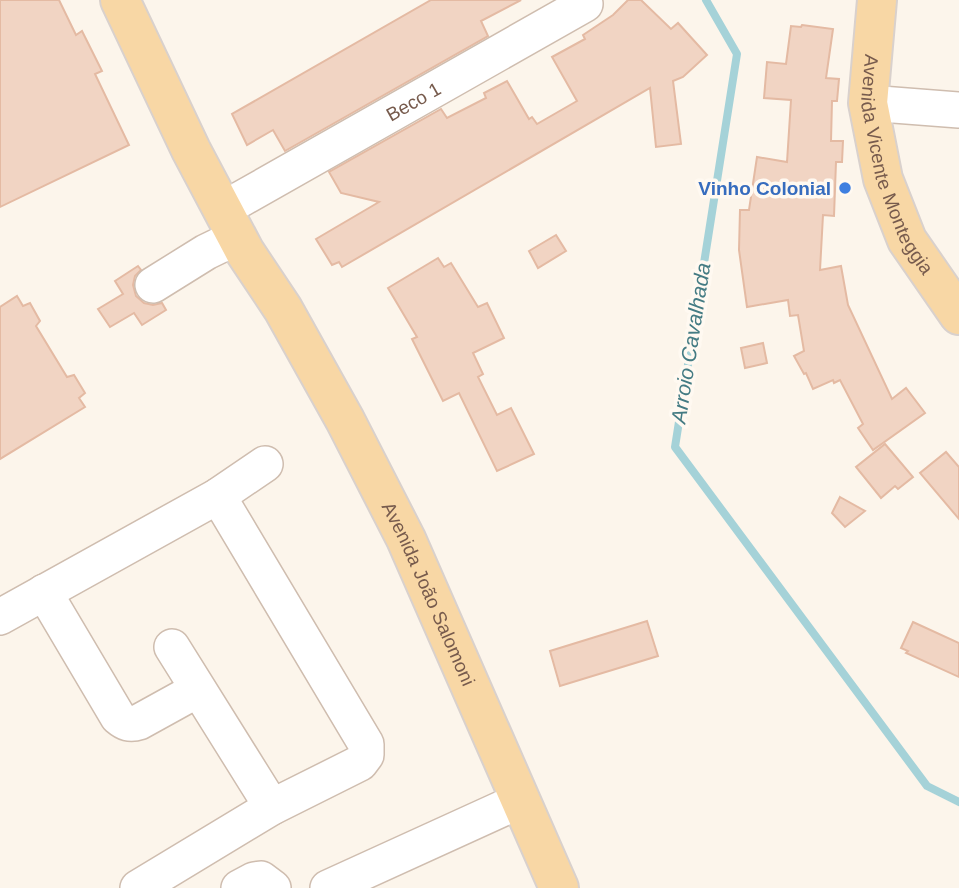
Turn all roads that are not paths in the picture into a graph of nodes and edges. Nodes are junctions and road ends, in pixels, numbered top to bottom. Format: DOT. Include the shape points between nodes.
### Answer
graph roads {
  1 [pos="120,0"];
  2 [pos="147,0"];
  3 [pos="877,0"];
  4 [pos="585,4"];
  5 [pos="868,103"];
  6 [pos="959,110"];
  7 [pos="241,199"];
  8 [pos="237,237"];
  9 [pos="153,285"];
  10 [pos="283,309"];
  11 [pos="959,315"];
  12 [pos="265,464"];
  13 [pos="218,496"];
  14 [pos="44,592"];
  15 [pos="0,617"];
  16 [pos="172,647"];
  17 [pos="197,690"];
  18 [pos="519,801"];
  19 [pos="272,807"];
  20 [pos="138,888"];
  21 [pos="239,888"];
  22 [pos="273,888"];
  23 [pos="328,888"];
  24 [pos="559,888"];
  1 -- 8 [label="main road, Avenida João Salomoni"];
  2 -- 7 [label="main road, Avenida João Salomoni"];
  3 -- 5 [label="main road, Avenida Vicente Monteggia"];
  4 -- 7 [label="street, Beco 1"];
  5 -- 6 [label="street"];
  5 -- 11 [label="main road, Avenida Vicente Monteggia" via="883,179 906,240"];
  7 -- 10 [label="main road, Avenida João Salomoni" via="261,239"];
  8 -- 9 [label="street"];
  8 -- 10 [label="main road, Avenida João Salomoni"];
  10 -- 18 [label="main road, Avenida João Salomoni" via="406,539"];
  12 -- 13 [label="street"];
  13 -- 14 [label="street"];
  13 -- 19 [label="street" via="366,744 360,762"];
  14 -- 15 [label="street"];
  14 -- 17 [label="street" via="124,722 139,722"];
  16 -- 17 [label="street"];
  17 -- 19 [label="street"];
  18 -- 23 [label="street"];
  18 -- 24 [label="main road, Avenida João Salomoni"];
  19 -- 20 [label="street"];
  21 -- 22 [label="street" via="261,879"];
}
